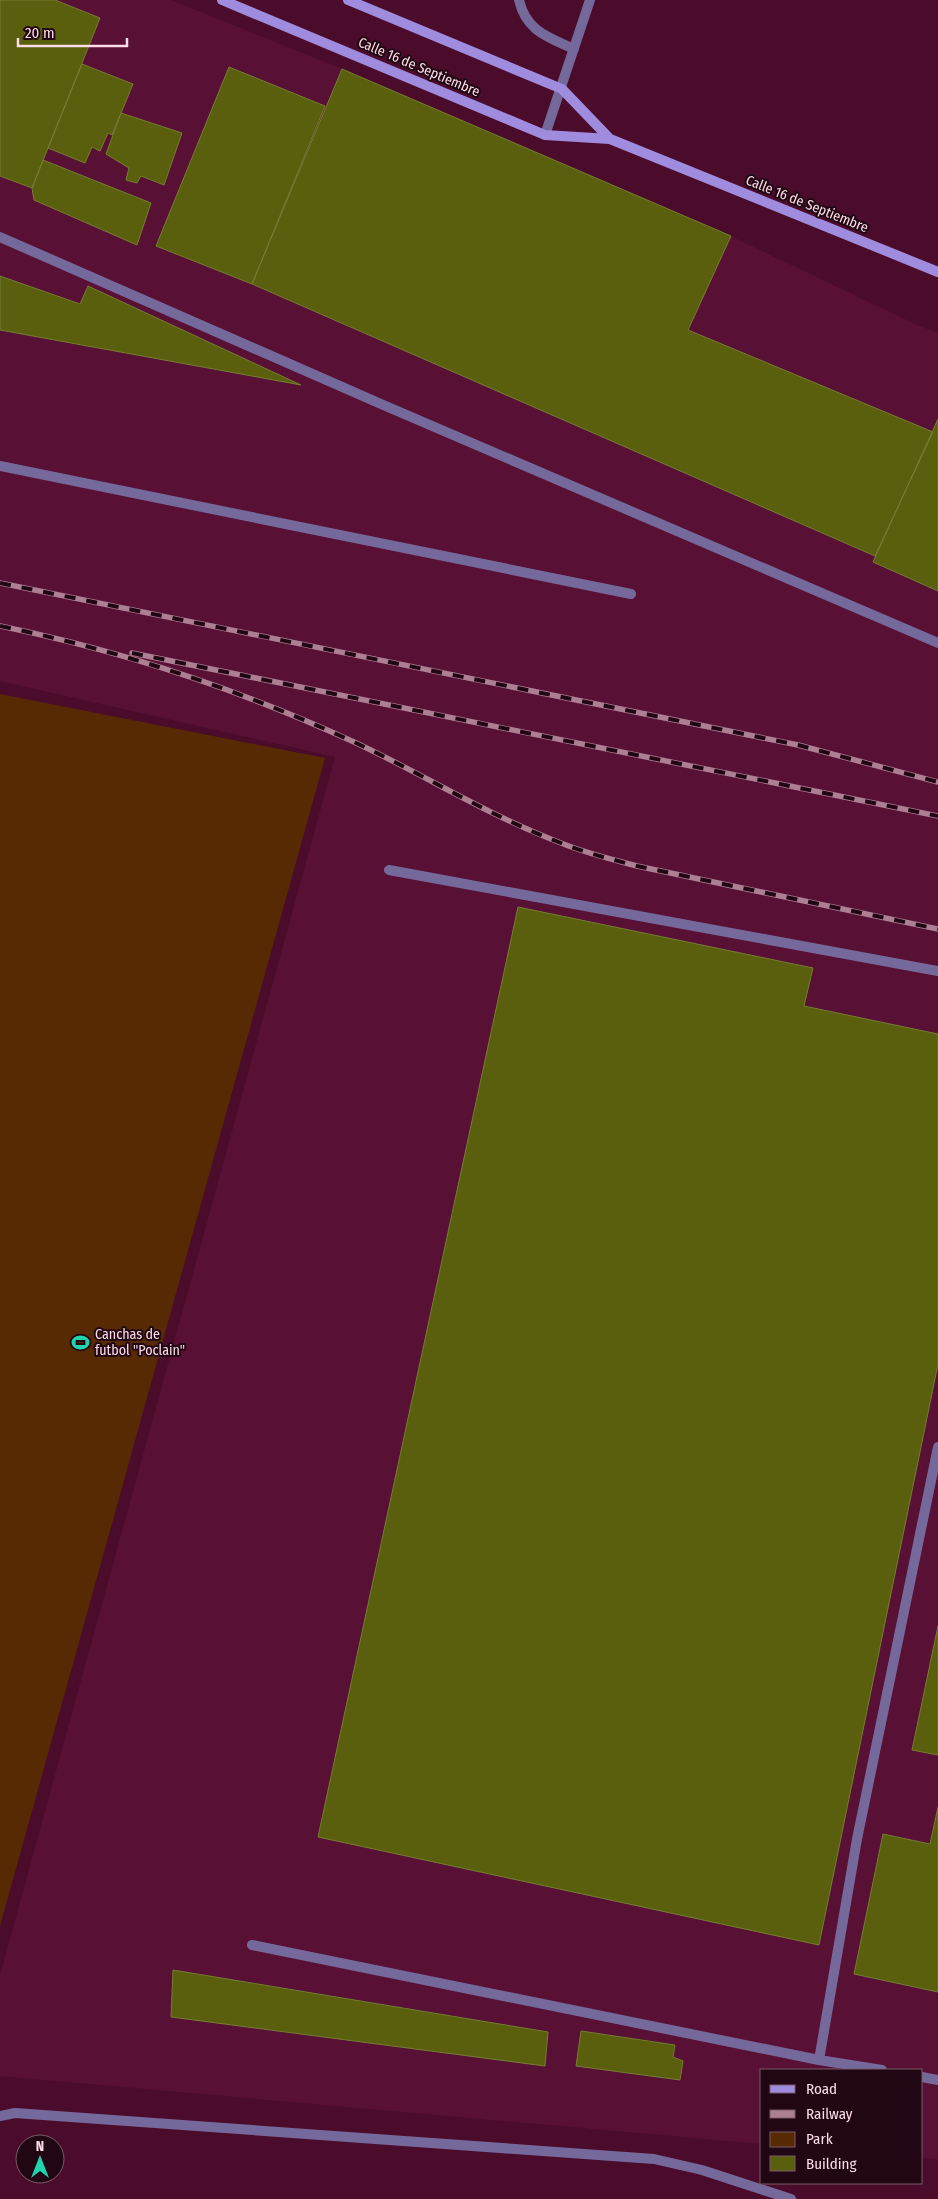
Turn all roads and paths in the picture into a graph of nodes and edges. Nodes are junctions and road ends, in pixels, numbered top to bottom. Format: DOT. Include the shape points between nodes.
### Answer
graph roads {
  1 [pos="222,0"];
  2 [pos="348,0"];
  3 [pos="519,0"];
  4 [pos="590,0"];
  5 [pos="574,49"];
  6 [pos="562,89"];
  7 [pos="546,135"];
  8 [pos="610,139"];
  9 [pos="0,237"];
  10 [pos="938,272"];
  11 [pos="0,466"];
  12 [pos="631,594"];
  13 [pos="938,643"];
  14 [pos="389,870"];
  15 [pos="938,971"];
  16 [pos="938,1447"];
  17 [pos="252,1945"];
  18 [pos="819,2060"];
  19 [pos="876,2069"];
  20 [pos="923,2077"];
  21 [pos="938,2080"];
  22 [pos="0,2116"];
  23 [pos="791,2199"];
  1 -- 7 [label="main road, Calle 16 de Septiembre"];
  2 -- 6 [label="main road, Calle 16 de Septiembre"];
  3 -- 5 [label="street" via="530,26"];
  4 -- 5 [label="street"];
  5 -- 6 [label="street"];
  6 -- 7 [label="street"];
  6 -- 8 [label="main road, Calle 16 de Septiembre"];
  7 -- 8 [label="main road, Calle 16 de Septiembre"];
  8 -- 10 [label="main road, Calle 16 de Septiembre"];
  9 -- 13 [label="street"];
  11 -- 12 [label="street"];
  14 -- 15 [label="street"];
  16 -- 18 [label="street" via="857,1839"];
  17 -- 18 [label="street"];
  18 -- 19 [label="street"];
  20 -- 21 [label="street"];
  22 -- 23 [label="street" via="15,2113 654,2159 702,2170"];
}
